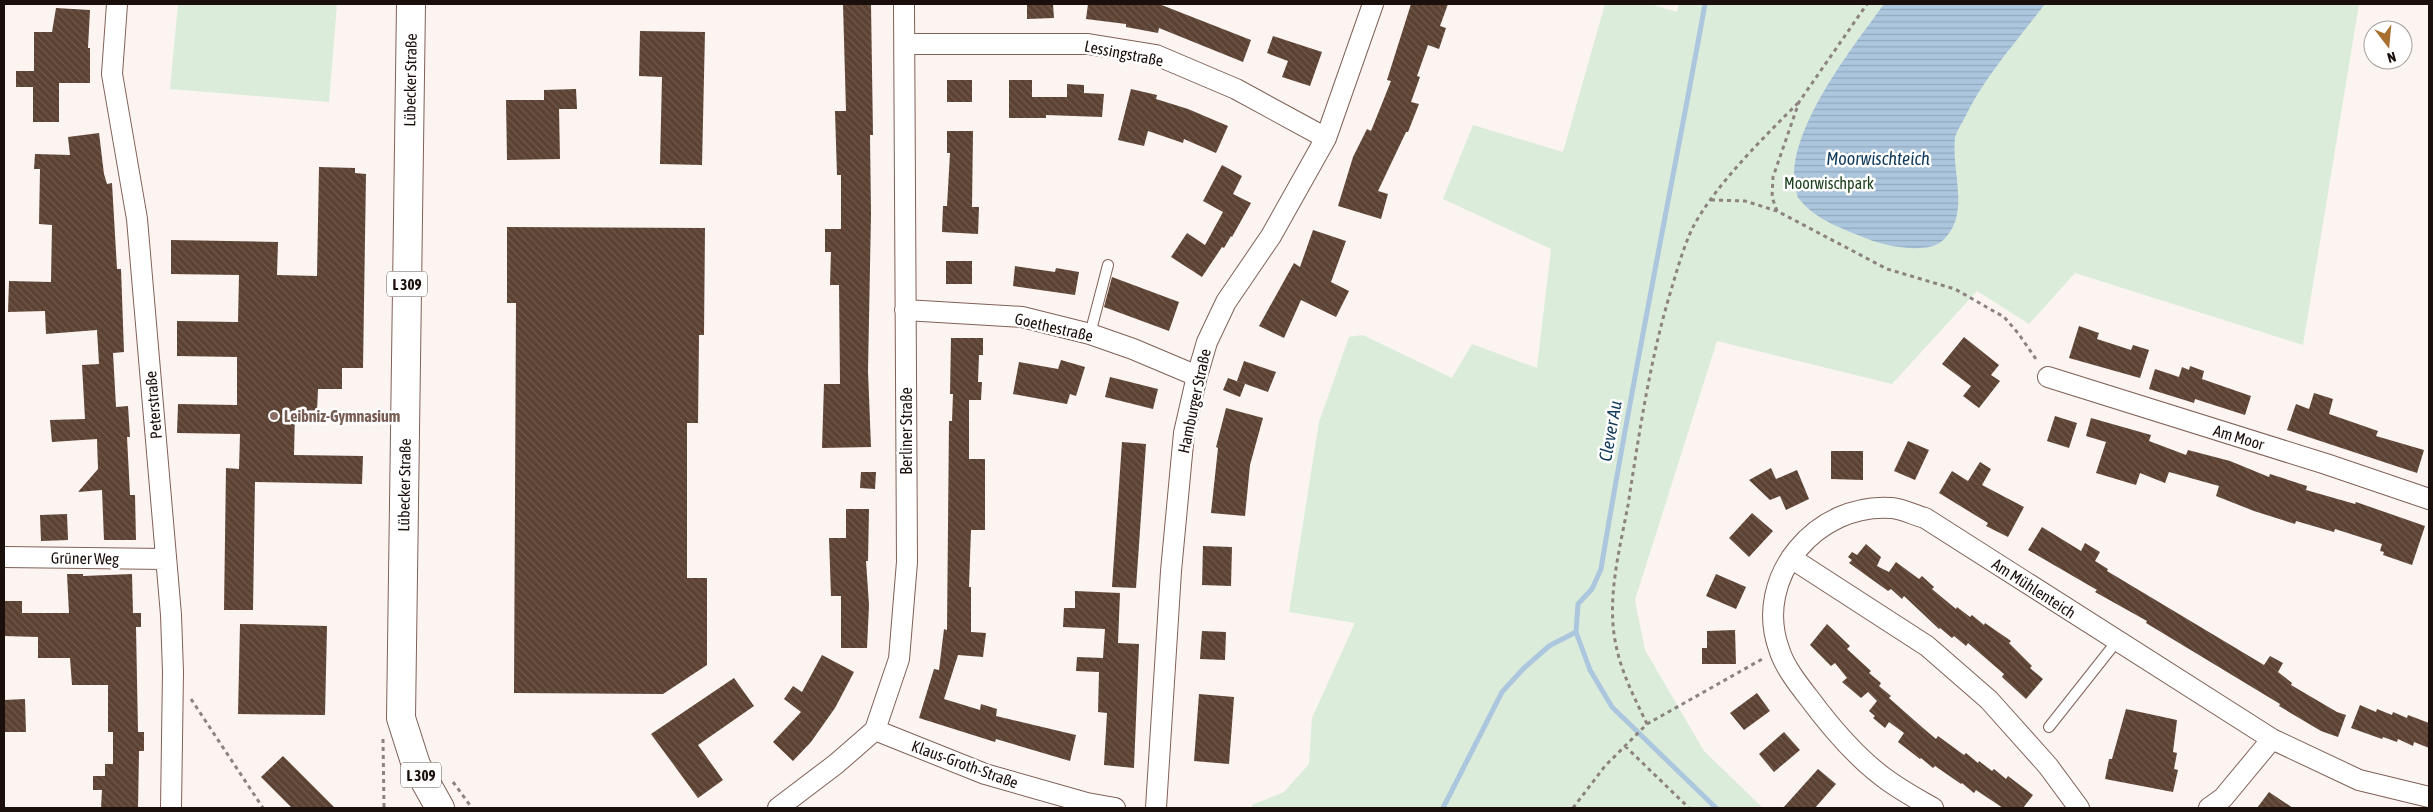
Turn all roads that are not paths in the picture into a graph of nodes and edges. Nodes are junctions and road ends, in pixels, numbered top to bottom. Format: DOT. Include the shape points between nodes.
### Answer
graph roads {
  1 [pos="118,4"];
  2 [pos="411,4"];
  3 [pos="904,4"];
  4 [pos="1373,4"];
  5 [pos="905,44"];
  6 [pos="1326,138"];
  7 [pos="1108,265"];
  8 [pos="905,310"];
  9 [pos="1090,334"];
  10 [pos="1197,376"];
  11 [pos="2048,377"];
  12 [pos="2429,499"];
  13 [pos="4,557"];
  14 [pos="1791,558"];
  15 [pos="166,559"];
  16 [pos="2117,641"];
  17 [pos="2049,727"];
  18 [pos="875,730"];
  19 [pos="2272,739"];
  20 [pos="2429,797"];
  21 [pos="171,808"];
  22 [pos="440,808"];
  23 [pos="778,808"];
  24 [pos="1115,808"];
  25 [pos="1156,808"];
  26 [pos="1932,808"];
  27 [pos="2079,808"];
  28 [pos="2209,808"];
  1 -- 15 [label="street, Peterstraße" via="112,74 137,219"];
  2 -- 22 [label="main road, Lübecker Straße / L 309" via="401,718 416,765"];
  3 -- 5 [label="street, Berliner Straße"];
  4 -- 6 [label="street, Hamburger Straße"];
  5 -- 6 [label="street, Lessingstraße" via="1088,44 1156,55 1236,89"];
  5 -- 8 [label="street, Berliner Straße"];
  6 -- 10 [label="street, Hamburger Straße" via="1270,236 1226,302 1207,342"];
  7 -- 9 [label="lane"];
  8 -- 9 [label="street, Goethestraße" via="1022,317"];
  8 -- 18 [label="street, Berliner Straße" via="907,562 899,659"];
  9 -- 10 [label="street, Goethestraße"];
  10 -- 25 [label="street, Hamburger Straße" via="1184,432"];
  11 -- 12 [label="street, Am Moor"];
  13 -- 15 [label="street, Grüner Weg"];
  14 -- 16 [label="street, Am Mühlenteich" via="1811,533 1837,517 1892,508 1925,518"];
  14 -- 26 [label="street, Am Mühlenteich" via="1776,588 1774,622 1778,650 1832,729 1889,782"];
  14 -- 27 [label="street" via="1927,646 1948,664 1989,700 2048,766"];
  15 -- 21 [label="street, Peterstraße" via="173,672"];
  16 -- 17 [label="lane"];
  16 -- 19 [label="street, Am Mühlenteich"];
  18 -- 23 [label="street"];
  18 -- 24 [label="street, Klaus-Groth-Straße" via="985,774"];
  19 -- 20 [label="street, Am Mühlenteich" via="2358,780"];
  19 -- 28 [label="street" via="2223,798"];
}
